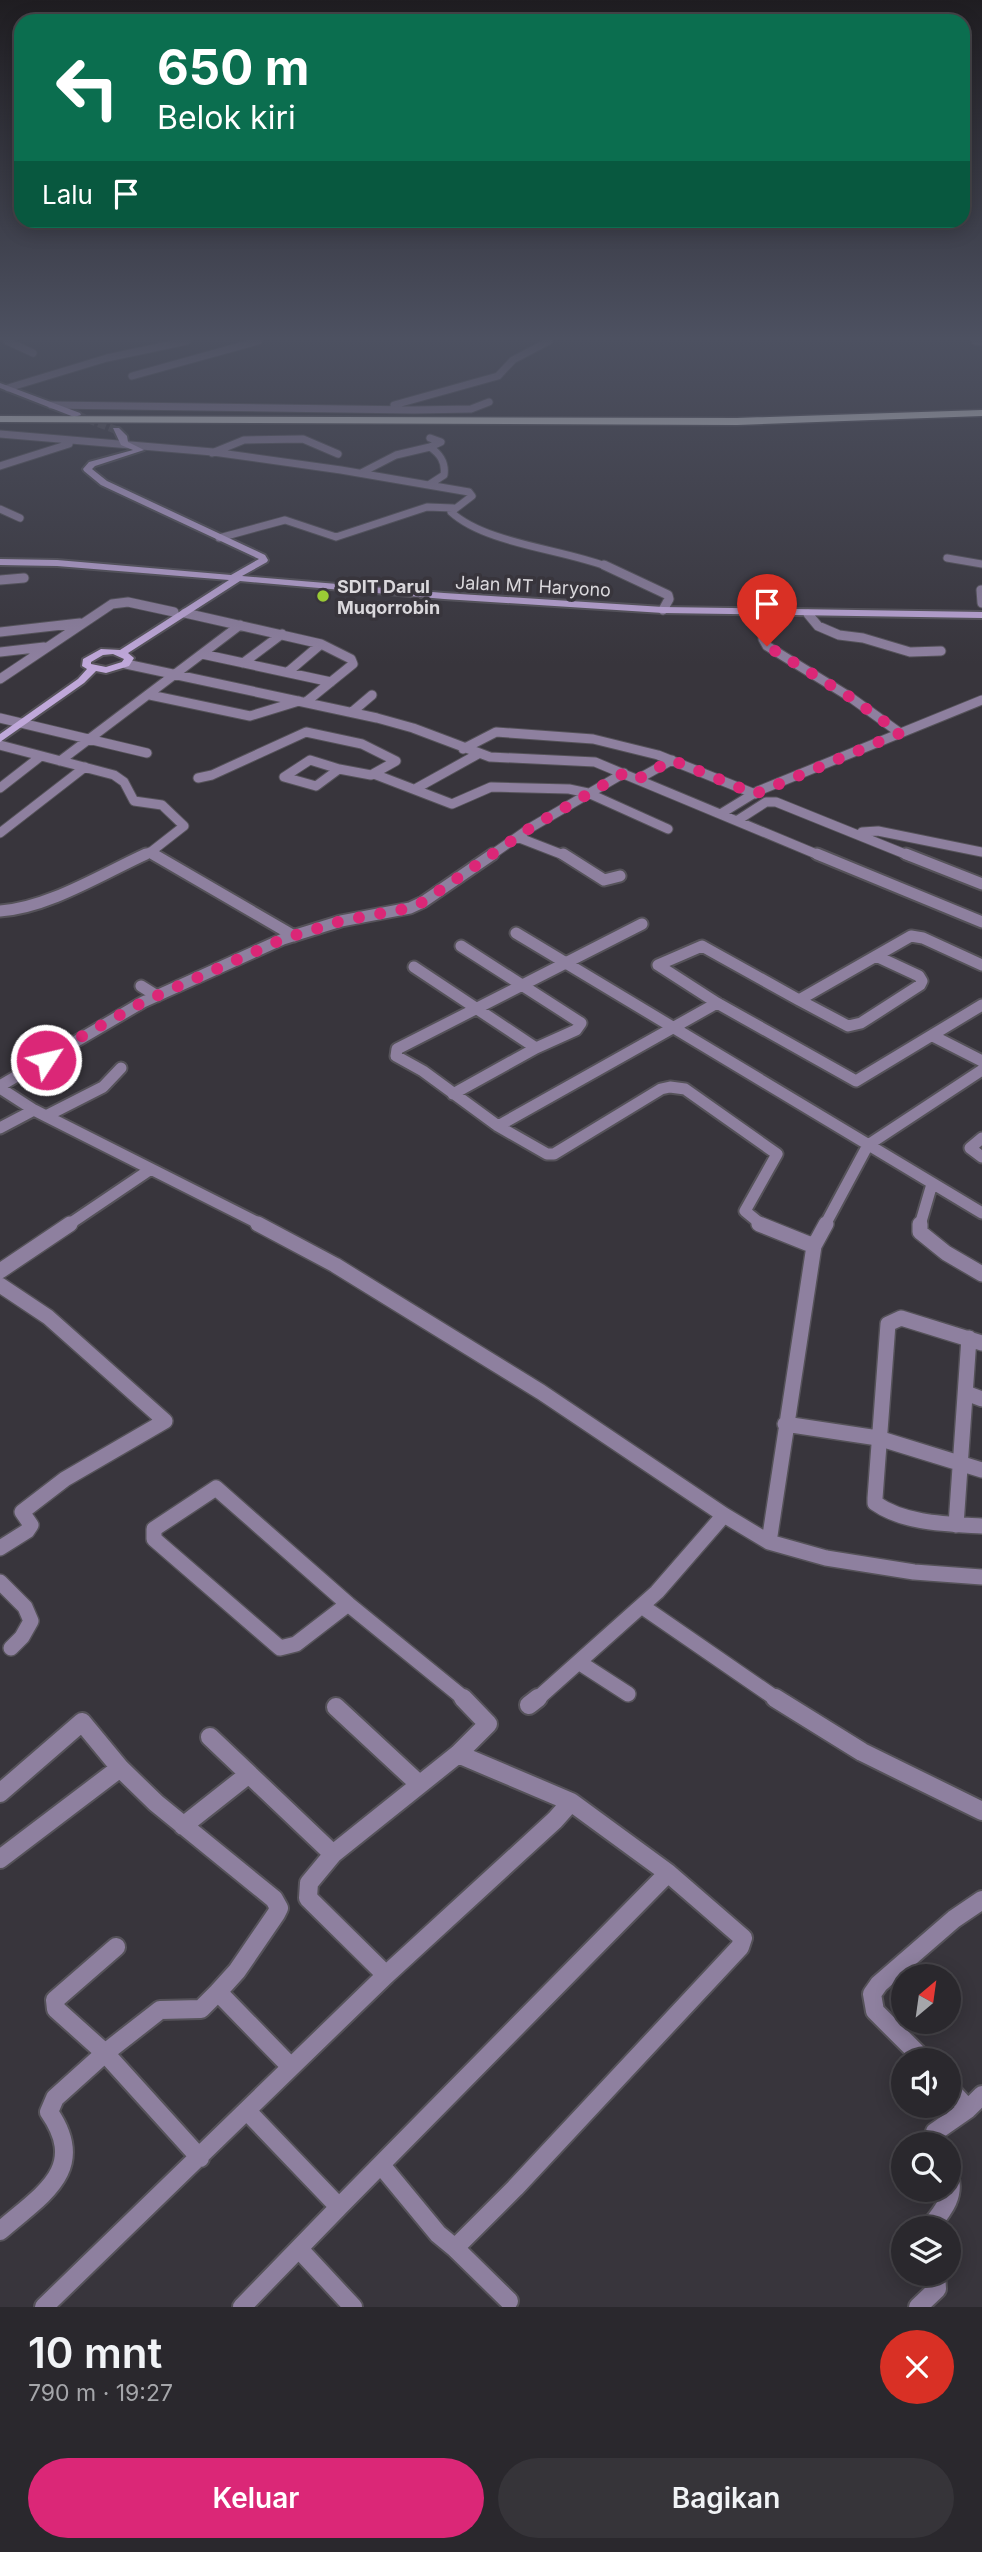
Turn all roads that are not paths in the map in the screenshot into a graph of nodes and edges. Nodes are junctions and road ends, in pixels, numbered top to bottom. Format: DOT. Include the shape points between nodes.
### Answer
graph roads {
  1 [pos="53,449"];
  2 [pos="139,449"];
  3 [pos="174,449"];
  4 [pos="223,449"];
  5 [pos="327,449"];
  6 [pos="414,449"];
  7 [pos="434,449"];
  8 [pos="212,453"];
  9 [pos="338,454"];
  10 [pos="0,466"];
  11 [pos="361,473"];
  12 [pos="430,484"];
  13 [pos="453,508"];
  14 [pos="0,509"];
  15 [pos="20,518"];
  16 [pos="219,538"];
  17 [pos="947,558"];
  18 [pos="0,562"];
  19 [pos="982,564"];
  20 [pos="24,578"];
  21 [pos="230,578"];
  22 [pos="0,580"];
  23 [pos="981,590"];
  24 [pos="982,603"];
  25 [pos="186,608"];
  26 [pos="663,610"];
  27 [pos="762,613"];
  28 [pos="808,614"];
  29 [pos="982,615"];
  30 [pos="84,623"];
  31 [pos="240,625"];
  32 [pos="0,632"];
  33 [pos="282,634"];
  34 [pos="321,644"];
  35 [pos="48,646"];
  36 [pos="941,651"];
  37 [pos="0,652"];
  38 [pos="118,652"];
  39 [pos="202,654"];
  40 [pos="243,663"];
  41 [pos="126,664"];
  42 [pos="93,668"];
  43 [pos="288,672"];
  44 [pos="176,675"];
  45 [pos="0,679"];
  46 [pos="331,682"];
  47 [pos="150,695"];
  48 [pos="372,695"];
  49 [pos="982,700"];
  50 [pos="303,701"];
  51 [pos="352,712"];
  52 [pos="0,718"];
  53 [pos="23,723"];
  54 [pos="900,733"];
  55 [pos="0,739"];
  56 [pos="91,739"];
  57 [pos="0,745"];
  58 [pos="463,749"];
  59 [pos="147,753"];
  60 [pos="478,754"];
  61 [pos="41,756"];
  62 [pos="672,760"];
  63 [pos="60,761"];
  64 [pos="85,767"];
  65 [pos="339,769"];
  66 [pos="624,773"];
  67 [pos="374,774"];
  68 [pos="198,778"];
  69 [pos="638,779"];
  70 [pos="0,788"];
  71 [pos="415,789"];
  72 [pos="760,791"];
  73 [pos="589,793"];
  74 [pos="729,816"];
  75 [pos="668,829"];
  76 [pos="0,833"];
  77 [pos="857,833"];
  78 [pos="517,837"];
  79 [pos="152,851"];
  80 [pos="982,852"];
  81 [pos="621,876"];
  82 [pos="982,884"];
  83 [pos="0,911"];
  84 [pos="982,922"];
  85 [pos="642,924"];
  86 [pos="516,933"];
  87 [pos="294,936"];
  88 [pos="461,947"];
  89 [pos="876,956"];
  90 [pos="568,961"];
  91 [pos="982,965"];
  92 [pos="414,967"];
  93 [pos="141,986"];
  94 [pos="524,986"];
  95 [pos="157,996"];
  96 [pos="799,1000"];
  97 [pos="717,1003"];
  98 [pos="982,1004"];
  99 [pos="476,1008"];
  100 [pos="672,1027"];
  101 [pos="933,1036"];
  102 [pos="536,1048"];
  103 [pos="982,1061"];
  104 [pos="121,1068"];
  105 [pos="982,1070"];
  106 [pos="0,1087"];
  107 [pos="453,1094"];
  108 [pos="41,1112"];
  109 [pos="498,1126"];
  110 [pos="0,1128"];
  111 [pos="982,1138"];
  112 [pos="868,1145"];
  113 [pos="982,1157"];
  114 [pos="151,1169"];
  115 [pos="932,1184"];
  116 [pos="982,1213"];
  117 [pos="814,1246"];
  118 [pos="0,1271"];
  119 [pos="982,1274"];
  120 [pos="0,1285"];
  121 [pos="975,1341"];
  122 [pos="966,1393"];
  123 [pos="982,1399"];
  124 [pos="785,1424"];
  125 [pos="878,1438"];
  126 [pos="961,1461"];
  127 [pos="982,1470"];
  128 [pos="724,1515"];
  129 [pos="957,1525"];
  130 [pos="982,1526"];
  131 [pos="769,1542"];
  132 [pos="0,1548"];
  133 [pos="982,1577"];
  134 [pos="0,1582"];
  135 [pos="348,1604"];
  136 [pos="643,1607"];
  137 [pos="11,1648"];
  138 [pos="580,1663"];
  139 [pos="628,1694"];
  140 [pos="529,1705"];
  141 [pos="336,1707"];
  142 [pos="210,1737"];
  143 [pos="458,1754"];
  144 [pos="120,1768"];
  145 [pos="249,1774"];
  146 [pos="419,1784"];
  147 [pos="0,1793"];
  148 [pos="571,1802"];
  149 [pos="982,1811"];
  150 [pos="183,1826"];
  151 [pos="333,1854"];
  152 [pos="0,1858"];
  153 [pos="668,1873"];
  154 [pos="982,1900"];
  155 [pos="116,1947"];
  156 [pos="386,1975"];
  157 [pos="218,1992"];
  158 [pos="912,2048"];
  159 [pos="105,2053"];
  160 [pos="291,2067"];
  161 [pos="982,2095"];
  162 [pos="961,2101"];
  163 [pos="968,2109"];
  164 [pos="248,2112"];
  165 [pos="935,2132"];
  166 [pos="201,2158"];
  167 [pos="381,2165"];
  168 [pos="339,2207"];
  169 [pos="0,2231"];
  170 [pos="455,2248"];
  171 [pos="299,2249"];
  172 [pos="937,2286"];
  173 [pos="509,2301"];
  174 [pos="44,2307"];
  175 [pos="242,2307"];
  176 [pos="353,2307"];
  177 [pos="918,2307"];
  1 -- 10 [label="street"];
  2 -- 16 [label="street" via="87,469 104,482"];
  3 -- 8 [label="street"];
  4 -- 8 [label="street"];
  5 -- 9 [label="street"];
  6 -- 11 [label="street"];
  7 -- 12 [label="street" via="446,465 444,475"];
  8 -- 11 [label="street"];
  11 -- 12 [label="street"];
  12 -- 13 [label="street" via="469,492 472,496"];
  13 -- 16 [label="street" via="427,507 336,537 285,520"];
  13 -- 26 [label="street" via="453,515 461,521 598,563 659,589 669,599"];
  14 -- 15 [label="street"];
  16 -- 21 [label="street" via="264,560"];
  17 -- 19 [label="street"];
  18 -- 21 [label="street, Jalan MT Haryono"];
  20 -- 22 [label="street"];
  21 -- 25 [label="street"];
  21 -- 25 [label="street"];
  21 -- 26 [label="street, Jalan MT Haryono"];
  23 -- 24 [label="street"];
  25 -- 30 [label="street" via="112,604"];
  25 -- 31 [label="street"];
  25 -- 38 [label="street"];
  26 -- 27 [label="street, Jalan MT Haryono"];
  27 -- 28 [label="street, Jalan MT Haryono"];
  27 -- 54 [label="street" via="767,646"];
  28 -- 29 [label="street, Jalan MT Haryono"];
  28 -- 36 [label="street" via="818,626 839,635 911,652"];
  30 -- 32 [label="street"];
  30 -- 35 [label="street"];
  31 -- 33 [label="street"];
  31 -- 39 [label="street"];
  33 -- 34 [label="street"];
  33 -- 40 [label="street"];
  34 -- 43 [label="street"];
  34 -- 46 [label="street" via="347,655 353,664"];
  35 -- 37 [label="street"];
  35 -- 45 [label="street"];
  38 -- 41 [label="street" via="129,658"];
  38 -- 42 [label="street" via="91,656 86,661"];
  39 -- 40 [label="street"];
  39 -- 44 [label="street"];
  40 -- 43 [label="street"];
  41 -- 42 [label="street" via="106,670"];
  41 -- 44 [label="street"];
  42 -- 53 [label="street"];
  43 -- 46 [label="street"];
  44 -- 47 [label="street"];
  44 -- 50 [label="street"];
  46 -- 50 [label="street"];
  47 -- 50 [label="street" via="250,716"];
  47 -- 56 [label="street"];
  48 -- 51 [label="street"];
  49 -- 54 [label="street"];
  50 -- 51 [label="street"];
  51 -- 58 [label="street" via="413,728"];
  52 -- 53 [label="street"];
  53 -- 55 [label="street"];
  53 -- 56 [label="street"];
  54 -- 72 [label="street"];
  56 -- 59 [label="street"];
  56 -- 63 [label="street"];
  57 -- 61 [label="street"];
  58 -- 60 [label="street"];
  58 -- 62 [label="street" via="496,733 560,736 609,742"];
  60 -- 66 [label="street" via="591,761"];
  60 -- 71 [label="street"];
  61 -- 63 [label="street"];
  61 -- 70 [label="street"];
  62 -- 69 [label="street"];
  62 -- 72 [label="street"];
  63 -- 64 [label="street"];
  64 -- 76 [label="street"];
  64 -- 79 [label="street" via="121,778 134,801 162,804 183,822 182,830"];
  65 -- 65 [label="street" via="316,786 284,777 308,760"];
  65 -- 67 [label="street"];
  66 -- 69 [label="street"];
  66 -- 73 [label="street"];
  67 -- 68 [label="street" via="396,761 374,748 310,732"];
  67 -- 71 [label="street"];
  69 -- 74 [label="street"];
  71 -- 73 [label="street" via="453,804 491,787"];
  72 -- 74 [label="street"];
  73 -- 75 [label="street"];
  73 -- 78 [label="street"];
  74 -- 77 [label="street" via="770,801"];
  74 -- 84 [label="street"];
  77 -- 80 [label="street" via="878,831"];
  77 -- 82 [label="street"];
  78 -- 81 [label="street" via="557,850 604,880"];
  78 -- 87 [label="street" via="410,908 341,921"];
  79 -- 83 [label="street" via="51,898"];
  79 -- 87 [label="street"];
  85 -- 90 [label="street"];
  86 -- 90 [label="street"];
  87 -- 95 [label="street"];
  88 -- 94 [label="street"];
  89 -- 91 [label="street" via="911,936"];
  89 -- 96 [label="street"];
  89 -- 96 [label="street" via="919,976 920,985 854,1026 842,1025"];
  90 -- 94 [label="street"];
  90 -- 100 [label="street"];
  92 -- 99 [label="street"];
  93 -- 95 [label="street"];
  94 -- 99 [label="street"];
  94 -- 102 [label="street" via="581,1023 576,1030"];
  95 -- 106 [label="street"];
  96 -- 97 [label="street" via="702,946 658,965"];
  97 -- 100 [label="street"];
  97 -- 101 [label="street" via="856,1081"];
  98 -- 101 [label="street"];
  99 -- 102 [label="street"];
  99 -- 107 [label="street" via="395,1052"];
  100 -- 109 [label="street"];
  100 -- 112 [label="street"];
  101 -- 103 [label="street"];
  102 -- 107 [label="street"];
  104 -- 108 [label="street" via="103,1087"];
  105 -- 112 [label="street"];
  106 -- 108 [label="street"];
  107 -- 109 [label="street"];
  108 -- 110 [label="street"];
  108 -- 114 [label="street"];
  109 -- 117 [label="street" via="540,1153 554,1154 662,1089 685,1089 776,1154 745,1211 747,1216"];
  111 -- 113 [label="street" via="970,1148"];
  112 -- 115 [label="street"];
  112 -- 117 [label="street"];
  114 -- 118 [label="street"];
  114 -- 128 [label="street" via="346,1272 541,1392"];
  115 -- 116 [label="street"];
  115 -- 119 [label="street" via="920,1231"];
  117 -- 124 [label="street"];
  120 -- 132 [label="street" via="48,1317 165,1421 22,1512 31,1525"];
  121 -- 122 [label="street"];
  121 -- 125 [label="street" via="901,1318 890,1321"];
  122 -- 123 [label="street"];
  122 -- 126 [label="street"];
  124 -- 125 [label="street"];
  124 -- 131 [label="street"];
  125 -- 126 [label="street"];
  125 -- 129 [label="street" via="875,1503 889,1512"];
  126 -- 127 [label="street"];
  126 -- 129 [label="street"];
  128 -- 131 [label="street"];
  128 -- 136 [label="street"];
  129 -- 130 [label="street"];
  131 -- 133 [label="street" via="826,1558"];
  134 -- 137 [label="street" via="32,1622"];
  135 -- 135 [label="street" via="216,1488 152,1534 280,1648 296,1644"];
  135 -- 143 [label="street" via="471,1704 488,1724"];
  136 -- 138 [label="street"];
  136 -- 149 [label="street" via="862,1752"];
  138 -- 139 [label="street"];
  138 -- 140 [label="street"];
  141 -- 146 [label="street"];
  142 -- 145 [label="street"];
  143 -- 146 [label="street"];
  143 -- 148 [label="street"];
  144 -- 147 [label="street" via="82,1722"];
  144 -- 150 [label="street"];
  144 -- 152 [label="street"];
  145 -- 150 [label="street"];
  145 -- 151 [label="street"];
  146 -- 151 [label="street"];
  148 -- 153 [label="street"];
  148 -- 156 [label="street"];
  150 -- 157 [label="street" via="274,1899 279,1908"];
  151 -- 156 [label="street" via="309,1883 308,1898"];
  153 -- 167 [label="street"];
  153 -- 170 [label="street" via="739,1933 743,1938 740,1947"];
  154 -- 158 [label="street" via="954,1919 872,1994 875,2011"];
  155 -- 159 [label="street" via="54,2003"];
  156 -- 160 [label="street"];
  157 -- 159 [label="street" via="201,2009 160,2010"];
  157 -- 160 [label="street"];
  159 -- 166 [label="street"];
  159 -- 169 [label="street" via="50,2106 60,2128 62,2171"];
  160 -- 164 [label="street"];
  161 -- 163 [label="street"];
  162 -- 163 [label="street"];
  163 -- 165 [label="street"];
  164 -- 166 [label="street"];
  164 -- 168 [label="street"];
  166 -- 174 [label="street"];
  167 -- 168 [label="street"];
  167 -- 170 [label="street"];
  168 -- 171 [label="street"];
  170 -- 173 [label="street"];
  171 -- 175 [label="street"];
  171 -- 176 [label="street"];
  172 -- 177 [label="street"];
}
